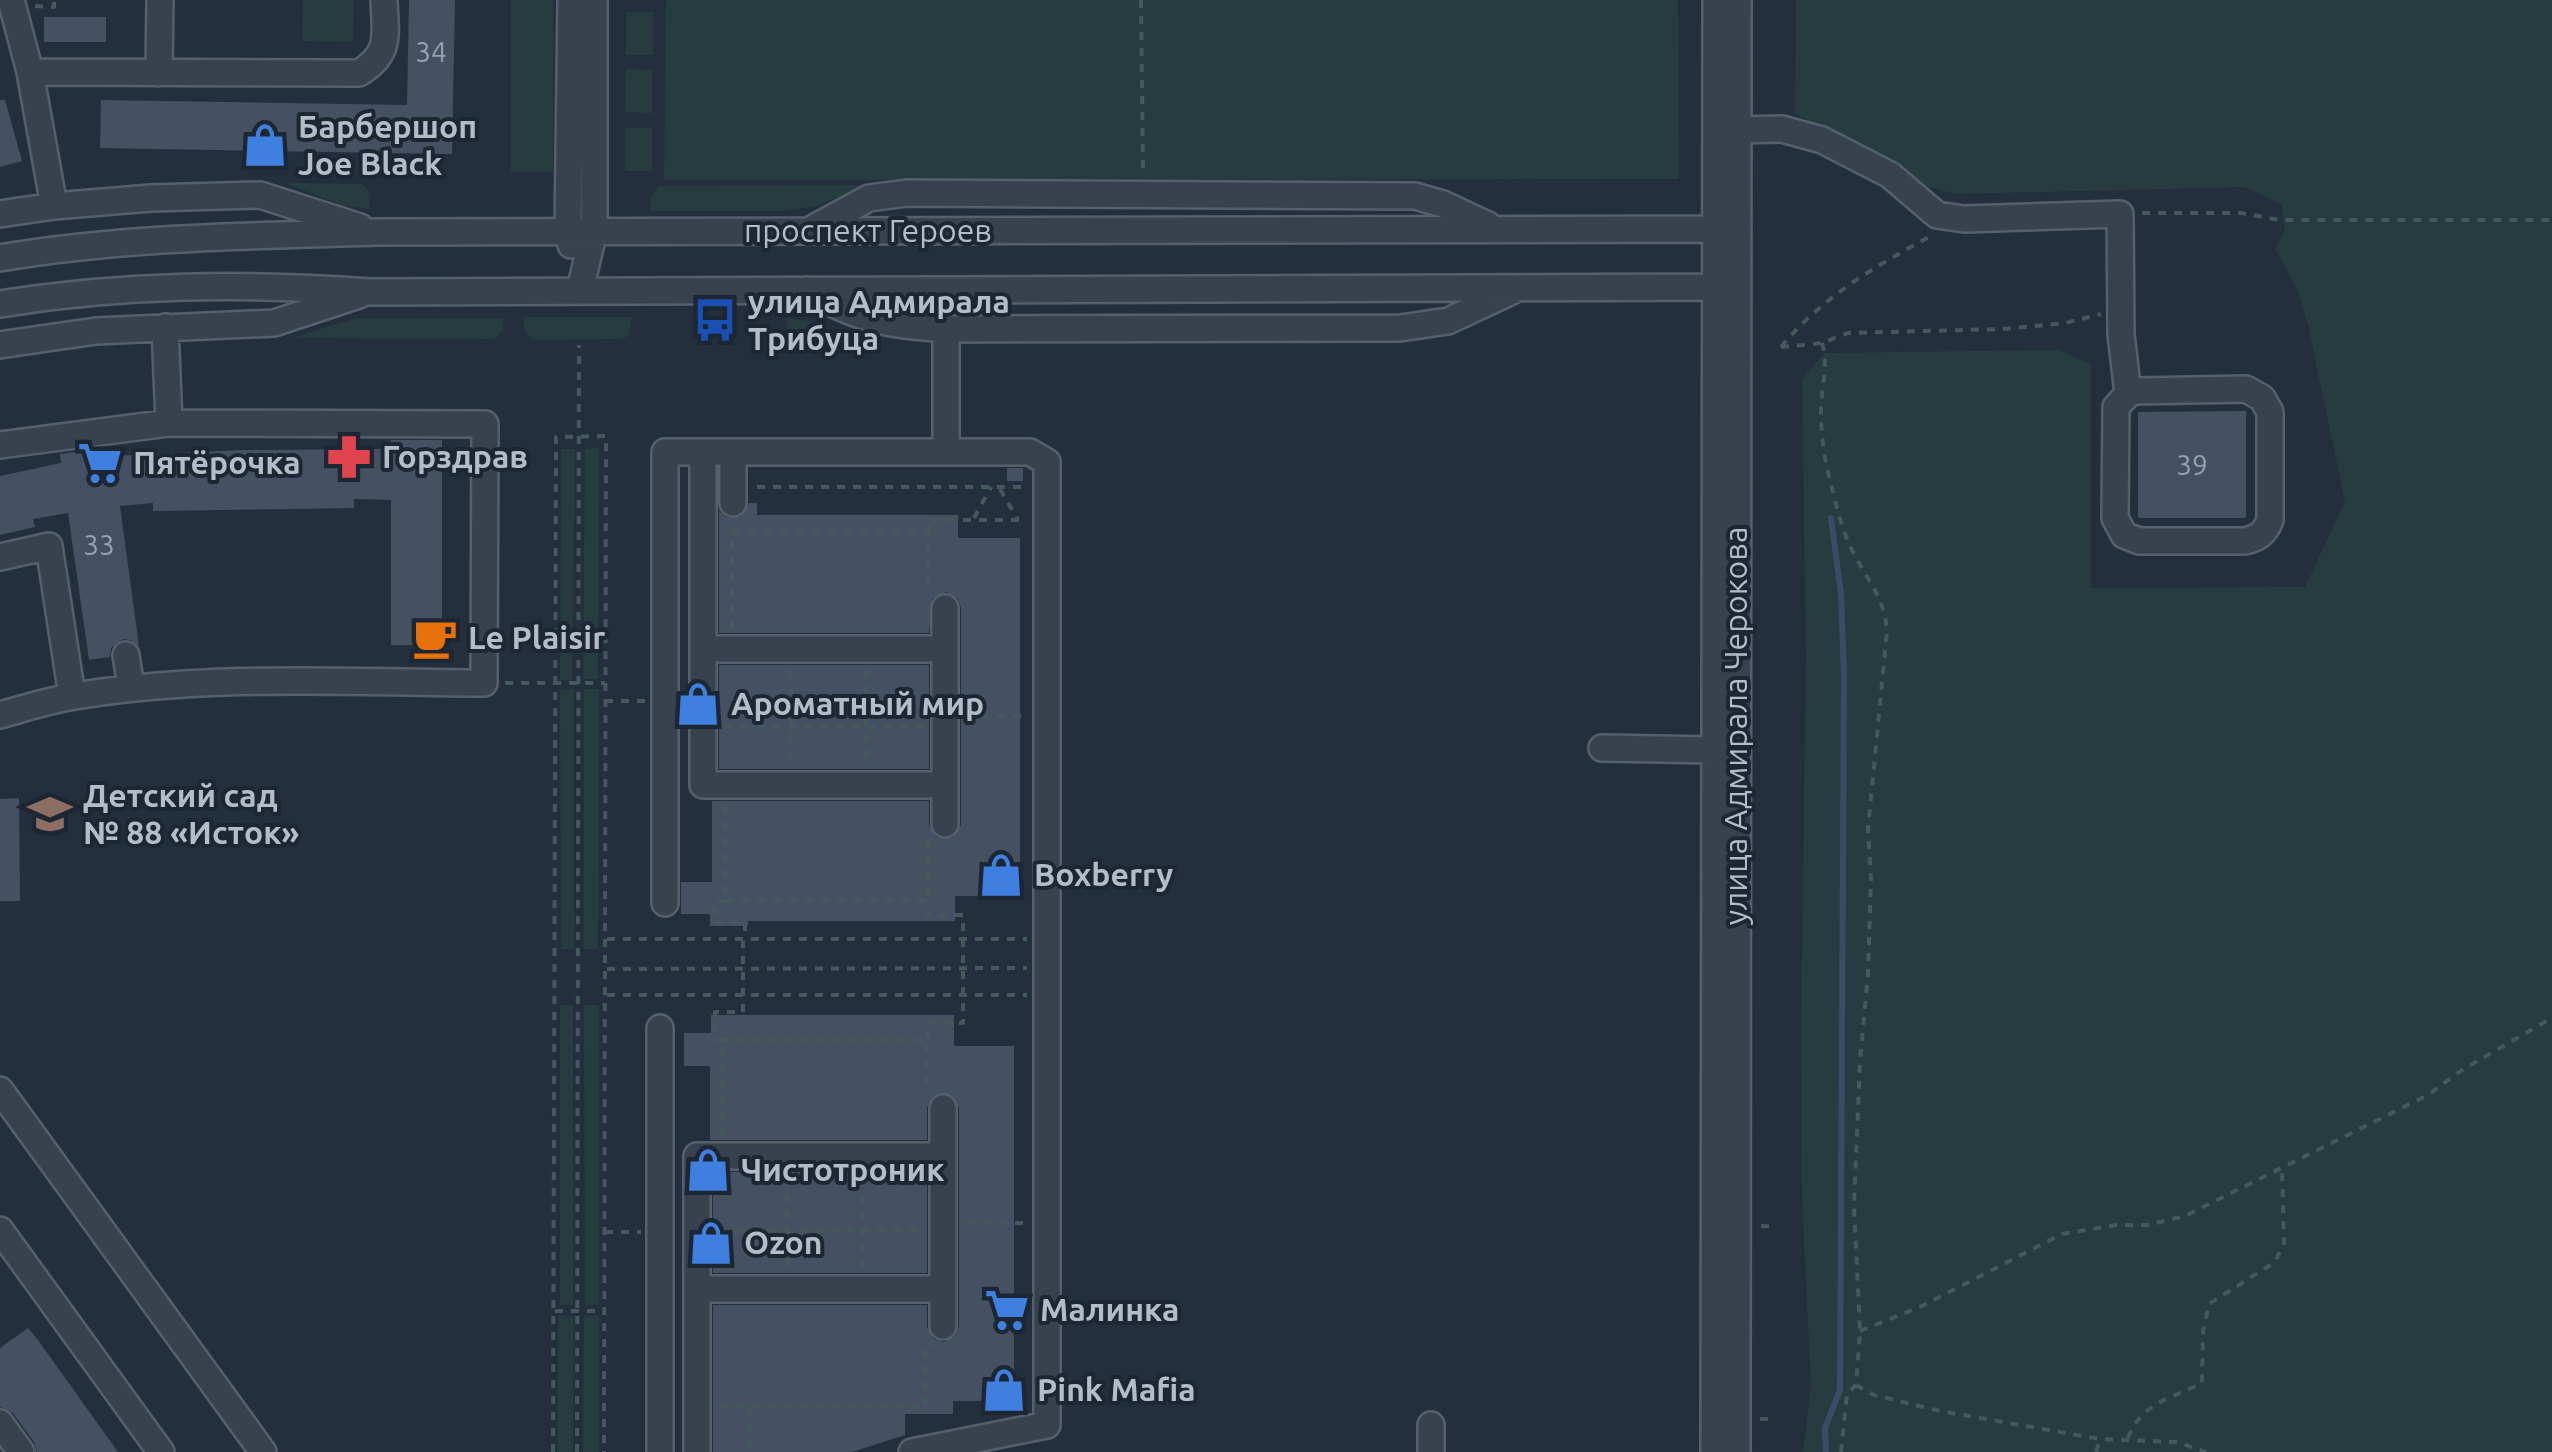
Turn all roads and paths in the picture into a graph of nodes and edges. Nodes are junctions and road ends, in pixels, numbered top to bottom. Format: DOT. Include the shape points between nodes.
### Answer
graph roads {
  1 [pos="11,0"];
  2 [pos="160,0"];
  3 [pos="384,0"];
  4 [pos="570,0"];
  5 [pos="594,0"];
  6 [pos="1141,0"];
  7 [pos="1716,0"];
  8 [pos="1738,0"];
  9 [pos="30,72"];
  10 [pos="159,73"];
  11 [pos="1738,130"];
  12 [pos="1143,180"];
  13 [pos="54,206"];
  14 [pos="0,214"];
  15 [pos="2120,214"];
  16 [pos="1964,218"];
  17 [pos="2552,220"];
  18 [pos="1497,229"];
  19 [pos="1727,229"];
  20 [pos="581,230"];
  21 [pos="809,231"];
  22 [pos="374,232"];
  23 [pos="0,258"];
  24 [pos="1727,287"];
  25 [pos="1518,288"];
  26 [pos="580,290"];
  27 [pos="807,290"];
  28 [pos="370,292"];
  29 [pos="0,304"];
  30 [pos="2121,310"];
  31 [pos="165,327"];
  32 [pos="946,329"];
  33 [pos="1822,343"];
  34 [pos="0,344"];
  35 [pos="579,346"];
  36 [pos="2128,394"];
  37 [pos="169,422"];
  38 [pos="579,436"];
  39 [pos="0,445"];
  40 [pos="719,452"];
  41 [pos="946,452"];
  42 [pos="991,486"];
  43 [pos="999,486"];
  44 [pos="1047,486"];
  45 [pos="729,498"];
  46 [pos="973,520"];
  47 [pos="1018,520"];
  48 [pos="1047,520"];
  49 [pos="752,524"];
  50 [pos="752,533"];
  51 [pos="928,533"];
  52 [pos="0,557"];
  53 [pos="945,608"];
  54 [pos="703,649"];
  55 [pos="732,649"];
  56 [pos="790,649"];
  57 [pos="866,649"];
  58 [pos="945,649"];
  59 [pos="126,654"];
  60 [pos="484,683"];
  61 [pos="579,683"];
  62 [pos="606,683"];
  63 [pos="554,684"];
  64 [pos="131,688"];
  65 [pos="72,696"];
  66 [pos="606,701"];
  67 [pos="664,701"];
  68 [pos="0,714"];
  69 [pos="981,716"];
  70 [pos="1020,716"];
  71 [pos="945,726"];
  72 [pos="703,727"];
  73 [pos="790,727"];
  74 [pos="866,727"];
  75 [pos="1602,748"];
  76 [pos="1715,750"];
  77 [pos="725,785"];
  78 [pos="790,785"];
  79 [pos="866,785"];
  80 [pos="945,785"];
  81 [pos="945,824"];
  82 [pos="725,901"];
  83 [pos="928,901"];
  84 [pos="665,903"];
  85 [pos="605,939"];
  86 [pos="744,939"];
  87 [pos="963,939"];
  88 [pos="1047,939"];
  89 [pos="605,968"];
  90 [pos="743,968"];
  91 [pos="963,968"];
  92 [pos="1047,968"];
  93 [pos="605,995"];
  94 [pos="743,995"];
  95 [pos="963,995"];
  96 [pos="1047,995"];
  97 [pos="2552,1018"];
  98 [pos="660,1028"];
  99 [pos="723,1040"];
  100 [pos="926,1040"];
  101 [pos="0,1090"];
  102 [pos="943,1108"];
  103 [pos="723,1156"];
  104 [pos="788,1156"];
  105 [pos="863,1156"];
  106 [pos="943,1156"];
  107 [pos="2282,1168"];
  108 [pos="981,1223"];
  109 [pos="1014,1223"];
  110 [pos="0,1230"];
  111 [pos="943,1230"];
  112 [pos="697,1231"];
  113 [pos="788,1231"];
  114 [pos="863,1231"];
  115 [pos="604,1232"];
  116 [pos="660,1232"];
  117 [pos="697,1290"];
  118 [pos="788,1290"];
  119 [pos="863,1290"];
  120 [pos="943,1290"];
  121 [pos="555,1311"];
  122 [pos="578,1311"];
  123 [pos="604,1311"];
  124 [pos="943,1326"];
  125 [pos="1860,1331"];
  126 [pos="1856,1385"];
  127 [pos="697,1406"];
  128 [pos="749,1406"];
  129 [pos="1757,1419"];
  130 [pos="1776,1419"];
  131 [pos="0,1424"];
  132 [pos="1430,1424"];
  133 [pos="2100,1439"];
  134 [pos="2128,1439"];
  135 [pos="982,1445"];
  136 [pos="21,1452"];
  137 [pos="161,1452"];
  138 [pos="263,1452"];
  139 [pos="553,1452"];
  140 [pos="577,1452"];
  141 [pos="604,1452"];
  142 [pos="660,1452"];
  143 [pos="697,1452"];
  144 [pos="749,1452"];
  145 [pos="912,1452"];
  146 [pos="1431,1452"];
  147 [pos="1714,1452"];
  148 [pos="1737,1452"];
  149 [pos="1840,1452"];
  150 [pos="2096,1452"];
  151 [pos="2206,1452"];
  1 -- 9 [label="street" via="32,29"];
  2 -- 10 [label="street"];
  3 -- 10 [label="street" via="386,45 360,74"];
  4 -- 20 [label="street"];
  5 -- 20 [label="street"];
  6 -- 12 [label="path"];
  7 -- 19 [label="street, улица Адмирала Черокова"];
  8 -- 11 [label="street, улица Адмирала Черокова"];
  9 -- 10 [label="street"];
  9 -- 13 [label="street"];
  11 -- 16 [label="street" via="1782,130 1822,140 1890,174 1937,215"];
  11 -- 19 [label="street, улица Адмирала Черокова"];
  13 -- 14 [label="street"];
  13 -- 22 [label="street" via="260,195"];
  15 -- 16 [label="street"];
  15 -- 17 [label="path"];
  15 -- 30 [label="street"];
  16 -- 33 [label="path" via="1844,288 1781,347"];
  18 -- 19 [label="street, проспект Героев"];
  18 -- 21 [label="street, проспект Героев"];
  18 -- 21 [label="street" via="1415,196 906,193 869,198"];
  19 -- 24 [label="street, улица Адмирала Черокова"];
  20 -- 21 [label="street, проспект Героев"];
  20 -- 22 [label="street, проспект Героев"];
  20 -- 26 [label="street"];
  22 -- 23 [label="street, проспект Героев" via="150,240"];
  24 -- 25 [label="street, проспект Героев"];
  24 -- 76 [label="street, улица Адмирала Черокова"];
  24 -- 148 [label="street, улица Адмирала Черокова"];
  25 -- 27 [label="street, проспект Героев"];
  25 -- 32 [label="street" via="1448,321 1400,328"];
  26 -- 27 [label="street, проспект Героев"];
  26 -- 28 [label="street, проспект Героев"];
  27 -- 32 [label="street" via="888,325"];
  28 -- 29 [label="street, проспект Героев" via="154,286"];
  28 -- 31 [label="street" via="274,324"];
  30 -- 33 [label="path" via="2050,325 1848,334"];
  30 -- 36 [label="street"];
  31 -- 34 [label="street"];
  31 -- 37 [label="street"];
  32 -- 41 [label="street"];
  33 -- 125 [label="path" via="1828,360 1820,414 1830,478 1852,552 1886,613 1868,830 1868,975 1854,1206"];
  35 -- 38 [label="path"];
  36 -- 36 [label="street" via="2116,407 2119,530 2139,541 2245,541 2260,535 2270,520 2270,412 2262,398 2246,390"];
  37 -- 39 [label="street"];
  37 -- 60 [label="street" via="486,424"];
  38 -- 61 [label="path"];
  38 -- 62 [label="path" via="606,436"];
  38 -- 63 [label="path" via="556,437"];
  40 -- 41 [label="street"];
  40 -- 45 [label="street"];
  40 -- 54 [label="street"];
  40 -- 67 [label="street" via="664,452"];
  41 -- 44 [label="street" via="1030,452 1047,462"];
  42 -- 43 [label="path"];
  42 -- 45 [label="path"];
  42 -- 46 [label="path"];
  43 -- 44 [label="path"];
  43 -- 47 [label="path"];
  44 -- 48 [label="street"];
  46 -- 47 [label="path"];
  46 -- 51 [label="path" via="928,520"];
  47 -- 48 [label="path"];
  48 -- 88 [label="street"];
  49 -- 50 [label="path"];
  50 -- 51 [label="path"];
  50 -- 55 [label="path" via="732,533"];
  51 -- 53 [label="path" via="928,592 945,592"];
  52 -- 65 [label="street" via="48,546"];
  53 -- 58 [label="street"];
  54 -- 55 [label="street"];
  54 -- 72 [label="street"];
  55 -- 56 [label="street"];
  56 -- 57 [label="street"];
  56 -- 73 [label="path"];
  57 -- 58 [label="street"];
  57 -- 74 [label="path"];
  58 -- 71 [label="street"];
  59 -- 64 [label="street"];
  60 -- 63 [label="path"];
  60 -- 64 [label="street"];
  61 -- 62 [label="path"];
  61 -- 63 [label="path"];
  61 -- 122 [label="path"];
  62 -- 66 [label="path"];
  63 -- 121 [label="path"];
  64 -- 65 [label="street"];
  65 -- 68 [label="street"];
  66 -- 67 [label="path"];
  66 -- 85 [label="path"];
  67 -- 84 [label="street"];
  69 -- 70 [label="path"];
  71 -- 74 [label="path"];
  71 -- 80 [label="street"];
  72 -- 73 [label="path"];
  72 -- 77 [label="street" via="703,785"];
  73 -- 74 [label="path"];
  73 -- 78 [label="path"];
  74 -- 79 [label="path"];
  75 -- 76 [label="street"];
  76 -- 147 [label="street, улица Адмирала Черокова"];
  77 -- 78 [label="street"];
  77 -- 82 [label="path"];
  78 -- 79 [label="street"];
  79 -- 80 [label="street"];
  80 -- 81 [label="street"];
  81 -- 83 [label="path" via="945,839 928,839"];
  82 -- 83 [label="path"];
  82 -- 86 [label="path" via="714,901 714,922 746,922"];
  83 -- 87 [label="path" via="928,915 963,915"];
  85 -- 86 [label="path"];
  85 -- 89 [label="path"];
  86 -- 87 [label="path"];
  86 -- 90 [label="path"];
  87 -- 88 [label="path"];
  87 -- 91 [label="path"];
  88 -- 92 [label="street"];
  89 -- 90 [label="path"];
  89 -- 93 [label="path"];
  90 -- 91 [label="path"];
  90 -- 94 [label="path"];
  91 -- 92 [label="path"];
  91 -- 95 [label="path"];
  92 -- 96 [label="street"];
  93 -- 94 [label="path"];
  93 -- 115 [label="path"];
  94 -- 95 [label="path"];
  94 -- 99 [label="path" via="743,1012 715,1012 715,1040"];
  95 -- 96 [label="path"];
  95 -- 100 [label="path" via="963,1023 926,1023"];
  96 -- 135 [label="street" via="1047,1425"];
  97 -- 107 [label="path" via="2428,1096"];
  98 -- 116 [label="street"];
  99 -- 100 [label="path"];
  99 -- 103 [label="path"];
  100 -- 102 [label="path" via="926,1097 943,1097"];
  101 -- 138 [label="street"];
  102 -- 106 [label="street"];
  103 -- 104 [label="street"];
  103 -- 112 [label="street" via="697,1156"];
  104 -- 105 [label="street"];
  104 -- 113 [label="path"];
  105 -- 106 [label="street"];
  105 -- 114 [label="path"];
  106 -- 111 [label="street"];
  107 -- 125 [label="path" via="2185,1216 2062,1234"];
  107 -- 134 [label="path" via="2284,1243 2276,1262 2209,1304 2202,1382 2146,1411"];
  108 -- 109 [label="path"];
  110 -- 137 [label="street"];
  111 -- 114 [label="path"];
  111 -- 120 [label="street"];
  112 -- 113 [label="path"];
  112 -- 117 [label="street"];
  113 -- 114 [label="path"];
  113 -- 118 [label="path"];
  114 -- 119 [label="path"];
  115 -- 116 [label="path"];
  115 -- 123 [label="path"];
  116 -- 142 [label="street"];
  117 -- 118 [label="street"];
  117 -- 127 [label="street"];
  118 -- 119 [label="street"];
  119 -- 120 [label="street"];
  120 -- 124 [label="street"];
  121 -- 122 [label="path"];
  121 -- 139 [label="path"];
  122 -- 123 [label="path"];
  122 -- 140 [label="path"];
  123 -- 141 [label="path"];
  124 -- 128 [label="path" via="943,1344 924,1344 924,1406"];
  125 -- 126 [label="path"];
  126 -- 133 [label="path" via="1900,1402"];
  126 -- 149 [label="path" via="1847,1394"];
  127 -- 128 [label="path"];
  127 -- 143 [label="street"];
  128 -- 144 [label="path"];
  129 -- 130 [label="path"];
  131 -- 136 [label="street"];
  132 -- 146 [label="street"];
  133 -- 134 [label="path"];
  133 -- 150 [label="path"];
  134 -- 151 [label="path" via="2177,1442"];
  135 -- 145 [label="street"];
}
